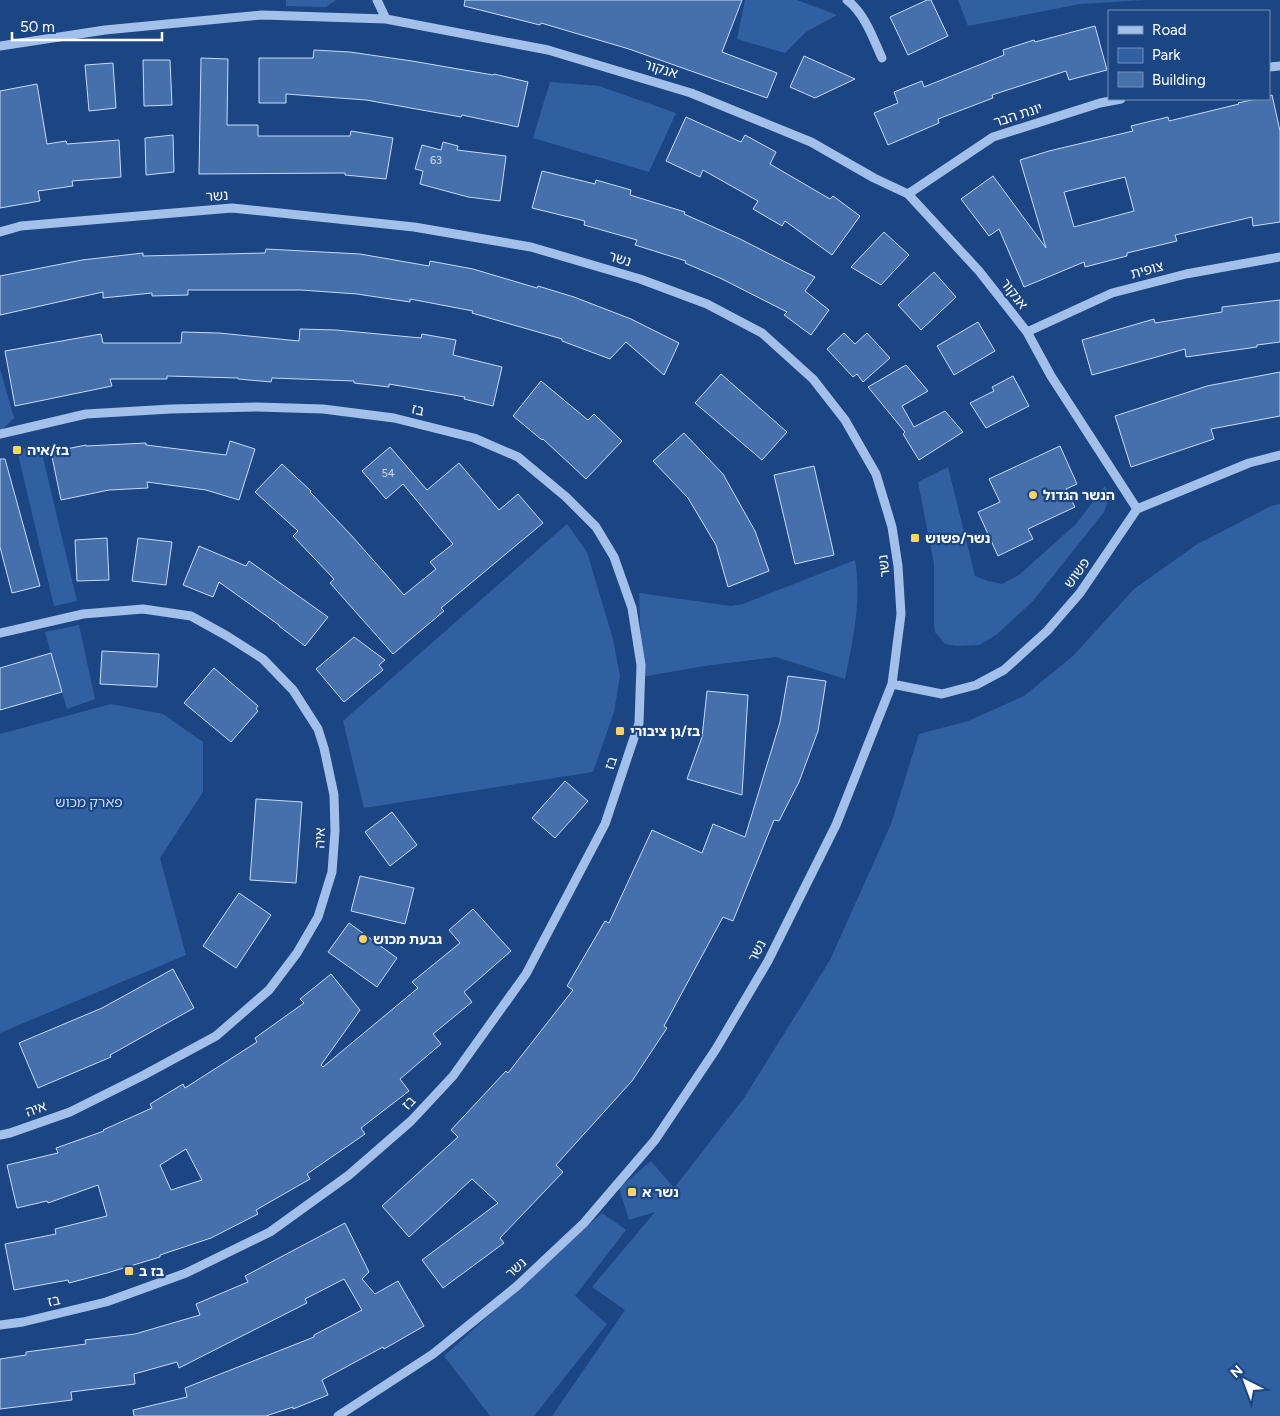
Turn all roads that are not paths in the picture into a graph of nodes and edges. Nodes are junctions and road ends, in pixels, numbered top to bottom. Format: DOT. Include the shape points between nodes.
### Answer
graph roads {
  1 [pos="378,0"];
  2 [pos="847,0"];
  3 [pos="386,19"];
  4 [pos="0,46"];
  5 [pos="882,58"];
  6 [pos="1116,100"];
  7 [pos="908,194"];
  8 [pos="0,232"];
  9 [pos="1280,257"];
  10 [pos="1027,332"];
  11 [pos="0,434"];
  12 [pos="1280,455"];
  13 [pos="1137,509"];
  14 [pos="0,632"];
  15 [pos="892,684"];
  16 [pos="0,1135"];
  17 [pos="0,1325"];
  18 [pos="338,1416"];
  1 -- 3 [label="street"];
  2 -- 5 [label="street" via="869,28"];
  3 -- 4 [label="street, אנקור" via="262,15 105,30"];
  3 -- 7 [label="street, אנקור" via="548,50 691,93 811,142"];
  6 -- 7 [label="street, יונת הבר" via="993,137"];
  7 -- 10 [label="street, אנקור" via="979,271"];
  8 -- 15 [label="street, נשר" via="21,226 232,208 414,226 531,247 640,279 707,304 762,333 813,379 846,420 876,474 892,527 898,566 901,614"];
  9 -- 10 [label="street, צופית" via="1186,274 1112,294"];
  10 -- 13 [label="street, אנקור" via="1051,376"];
  11 -- 17 [label="street, בז" via="86,414 257,407 323,409 385,417 474,438 518,457 596,527 614,557 632,608 641,664 639,723 605,824 526,974 453,1076 411,1121 350,1175 270,1232 186,1273 106,1302"];
  12 -- 13 [label="street" via="1249,463"];
  13 -- 15 [label="street, פשוש" via="1080,593 1047,631 1004,670 976,685 942,694"];
  14 -- 16 [label="street, איה" via="83,614 143,610 191,616 227,636 263,659 293,690 318,729 334,795 335,831 332,872 318,917 297,953 268,990 216,1036 152,1071 70,1112"];
  15 -- 18 [label="street, נשר" via="836,825 768,960 716,1049 655,1140 584,1223 517,1286 433,1354"];
}
